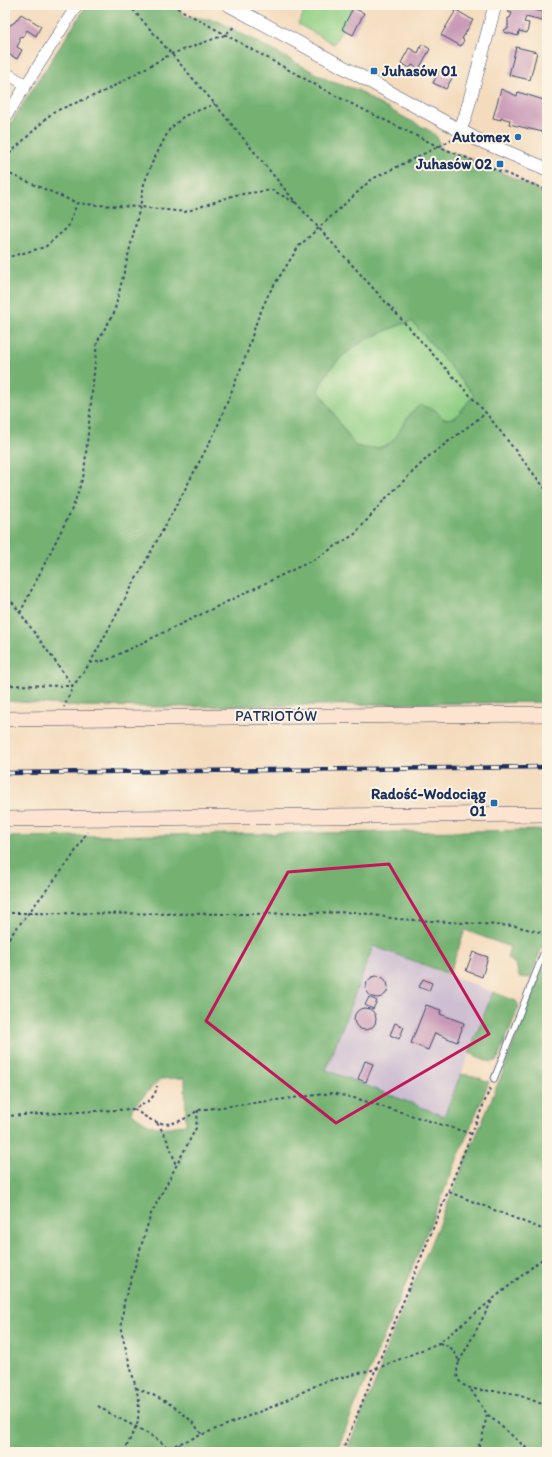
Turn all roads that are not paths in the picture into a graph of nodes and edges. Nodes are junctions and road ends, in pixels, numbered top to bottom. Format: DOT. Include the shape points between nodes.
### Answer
graph roads {
  1 [pos="77,5"];
  2 [pos="229,5"];
  3 [pos="495,5"];
  4 [pos="5,72"];
  5 [pos="26,85"];
  6 [pos="5,118"];
  7 [pos="457,134"];
  8 [pos="547,169"];
  9 [pos="547,714"];
  10 [pos="5,718"];
  11 [pos="547,814"];
  12 [pos="5,819"];
  13 [pos="547,944"];
  14 [pos="494,1079"];
  1 -- 5 [label="street"];
  2 -- 7 [label="street"];
  3 -- 7 [label="street" via="465,118"];
  4 -- 5 [label="street"];
  5 -- 6 [label="street"];
  7 -- 8 [label="street"];
  9 -- 10 [label="main road, PATRIOTÓW"];
  11 -- 12 [label="main road"];
  13 -- 14 [label="lane"];
}
